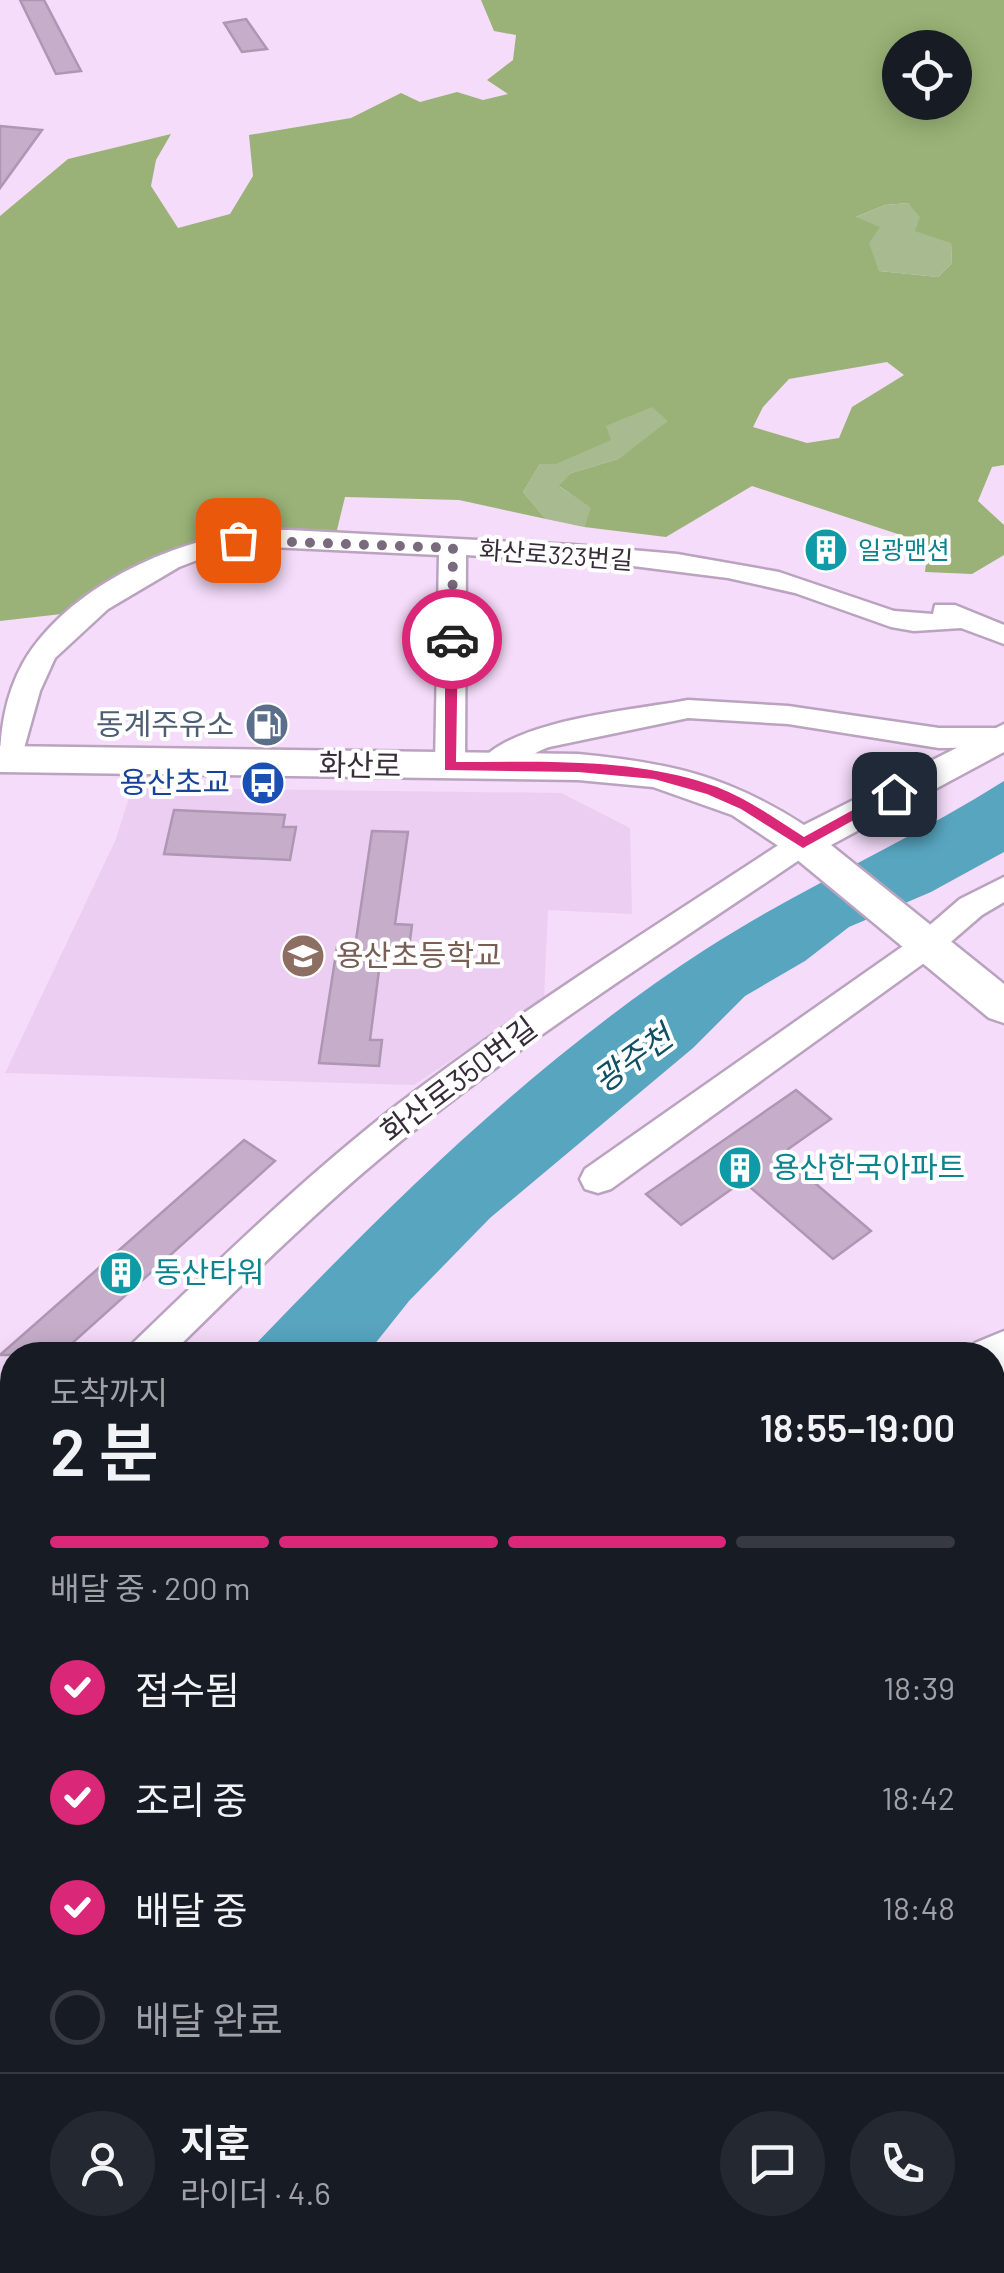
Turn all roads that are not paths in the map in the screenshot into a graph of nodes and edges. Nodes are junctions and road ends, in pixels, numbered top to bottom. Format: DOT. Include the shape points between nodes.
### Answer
graph roads {
  1 [pos="453,548"];
  2 [pos="916,603"];
  3 [pos="967,618"];
  4 [pos="1004,635"];
  5 [pos="1002,737"];
  6 [pos="3,759"];
  7 [pos="450,766"];
  8 [pos="492,766"];
  9 [pos="813,852"];
  10 [pos="1004,888"];
  11 [pos="927,945"];
  12 [pos="1004,1007"];
  13 [pos="598,1179"];
  14 [pos="158,1342"];
  1 -- 3 [label="street, 화산로323번길" via="735,572 818,591 875,617 927,624"];
  1 -- 6 [label="street, 화산로323번길" via="254,540 177,558 64,630 35,668"];
  1 -- 7 [label="street"];
  2 -- 3 [label="street"];
  3 -- 4 [label="street"];
  5 -- 8 [label="street" via="940,738 788,715 688,709 544,738"];
  5 -- 9 [label="main road"];
  6 -- 7 [label="main road, 화산로"];
  7 -- 8 [label="main road, 화산로"];
  8 -- 9 [label="main road, 화산로" via="626,770 683,781 746,806"];
  9 -- 11 [label="main road, 화산로"];
  9 -- 14 [label="street, 화산로350번길" via="569,999 444,1088 329,1182"];
  10 -- 11 [label="street"];
  11 -- 12 [label="main road, 화산로"];
  11 -- 13 [label="street"];
}
